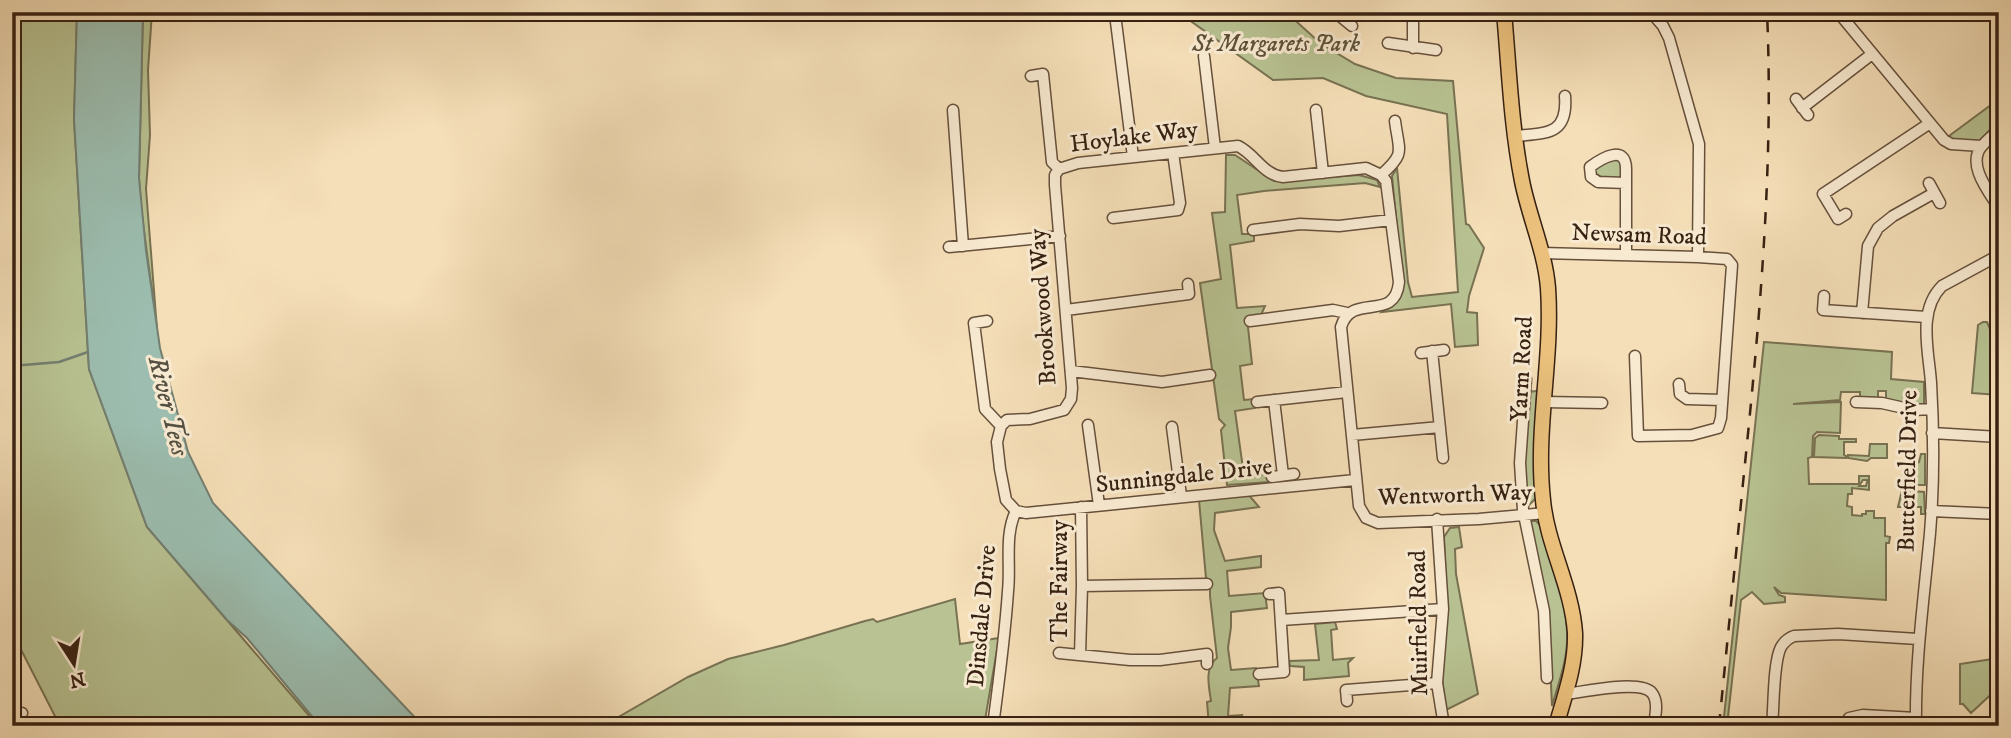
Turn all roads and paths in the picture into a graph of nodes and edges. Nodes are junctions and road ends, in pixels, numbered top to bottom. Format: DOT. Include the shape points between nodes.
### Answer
graph roads {
  1 [pos="1413,12"];
  2 [pos="1504,12"];
  3 [pos="1651,12"];
  4 [pos="1838,12"];
  5 [pos="1338,13"];
  6 [pos="1106,15"];
  7 [pos="1353,26"];
  8 [pos="1388,43"];
  9 [pos="1413,48"];
  10 [pos="1436,50"];
  11 [pos="1872,54"];
  12 [pos="1204,56"];
  13 [pos="1031,76"];
  14 [pos="1565,96"];
  15 [pos="1802,108"];
  16 [pos="1316,110"];
  17 [pos="957,116"];
  18 [pos="1396,121"];
  19 [pos="1930,123"];
  20 [pos="1999,130"];
  21 [pos="1516,136"];
  22 [pos="1981,146"];
  23 [pos="1215,148"];
  24 [pos="1173,153"];
  25 [pos="1133,157"];
  26 [pos="1059,169"];
  27 [pos="1323,173"];
  28 [pos="1381,175"];
  29 [pos="1815,182"];
  30 [pos="1626,183"];
  31 [pos="1934,193"];
  32 [pos="1823,194"];
  33 [pos="1999,208"];
  34 [pos="1113,218"];
  35 [pos="1391,220"];
  36 [pos="1842,220"];
  37 [pos="1253,230"];
  38 [pos="1060,236"];
  39 [pos="963,246"];
  40 [pos="949,247"];
  41 [pos="1541,253"];
  42 [pos="1626,254"];
  43 [pos="1999,255"];
  44 [pos="1698,257"];
  45 [pos="1188,284"];
  46 [pos="1824,296"];
  47 [pos="1066,310"];
  48 [pos="1862,313"];
  49 [pos="1346,316"];
  50 [pos="1926,317"];
  51 [pos="987,321"];
  52 [pos="1250,321"];
  53 [pos="1444,350"];
  54 [pos="1635,356"];
  55 [pos="1071,371"];
  56 [pos="1210,376"];
  57 [pos="1528,384"];
  58 [pos="1679,384"];
  59 [pos="1348,392"];
  60 [pos="1274,400"];
  61 [pos="1722,400"];
  62 [pos="1257,402"];
  63 [pos="1544,402"];
  64 [pos="1856,402"];
  65 [pos="1602,403"];
  66 [pos="1931,409"];
  67 [pos="1088,425"];
  68 [pos="1001,426"];
  69 [pos="1172,426"];
  70 [pos="1440,427"];
  71 [pos="1932,433"];
  72 [pos="1352,435"];
  73 [pos="1999,437"];
  74 [pos="1443,457"];
  75 [pos="1283,475"];
  76 [pos="1355,480"];
  77 [pos="1181,496"];
  78 [pos="1099,505"];
  79 [pos="1081,507"];
  80 [pos="1016,511"];
  81 [pos="1931,511"];
  82 [pos="1545,513"];
  83 [pos="1999,514"];
  84 [pos="1523,516"];
  85 [pos="1437,519"];
  86 [pos="1200,581"];
  87 [pos="1082,586"];
  88 [pos="1269,594"];
  89 [pos="1443,609"];
  90 [pos="1280,620"];
  91 [pos="1918,639"];
  92 [pos="1059,653"];
  93 [pos="1080,654"];
  94 [pos="1207,664"];
  95 [pos="1259,674"];
  96 [pos="1345,677"];
  97 [pos="1547,678"];
  98 [pos="1437,683"];
  99 [pos="1566,694"];
  100 [pos="1916,722"];
  101 [pos="993,726"];
  102 [pos="1444,726"];
  103 [pos="1556,726"];
  104 [pos="1654,726"];
  105 [pos="1772,726"];
  106 [pos="1845,726"];
  1 -- 9 [label="street"];
  2 -- 21 [label="main road, Yarm Road"];
  3 -- 44 [label="street" via="1669,38 1698,140"];
  4 -- 11 [label="street"];
  5 -- 7 [label="street"];
  6 -- 25 [label="street" via="1115,14"];
  8 -- 9 [label="street"];
  9 -- 10 [label="street"];
  11 -- 15 [label="street"];
  11 -- 19 [label="street"];
  12 -- 23 [label="street" via="1210,68"];
  13 -- 26 [label="street" via="1043,74 1052,162"];
  14 -- 21 [label="street" via="1566,112 1558,127"];
  16 -- 27 [label="street"];
  17 -- 39 [label="street"];
  18 -- 28 [label="street" via="1398,160"];
  19 -- 22 [label="street" via="1947,143"];
  19 -- 32 [label="street"];
  20 -- 22 [label="street"];
  21 -- 41 [label="main road, Yarm Road" via="1522,181"];
  22 -- 33 [label="street" via="1976,162"];
  23 -- 24 [label="street, Hoylake Way"];
  23 -- 27 [label="street" via="1238,146 1274,176"];
  24 -- 25 [label="street, Hoylake Way"];
  24 -- 34 [label="street" via="1182,208 1128,212"];
  25 -- 26 [label="street, Hoylake Way"];
  26 -- 38 [label="street, Brookwood Way" via="1055,185"];
  27 -- 28 [label="street" via="1366,168"];
  28 -- 35 [label="street" via="1386,181"];
  29 -- 32 [label="street"];
  30 -- 42 [label="street"];
  31 -- 48 [label="street" via="1878,228 1868,246"];
  32 -- 36 [label="street"];
  35 -- 37 [label="street"];
  35 -- 49 [label="street" via="1398,291 1382,306 1357,309"];
  38 -- 39 [label="street"];
  38 -- 47 [label="street, Brookwood Way"];
  39 -- 40 [label="street"];
  41 -- 42 [label="street, Newsam Road"];
  41 -- 63 [label="main road, Yarm Road" via="1549,308"];
  42 -- 44 [label="street, Newsam Road"];
  43 -- 50 [label="street" via="1942,286"];
  44 -- 61 [label="street, Newsam Road" via="1727,259 1732,265"];
  45 -- 47 [label="street" via="1189,294"];
  46 -- 48 [label="street" via="1823,310"];
  47 -- 55 [label="street, Brookwood Way"];
  48 -- 50 [label="street"];
  49 -- 52 [label="street" via="1334,310"];
  49 -- 59 [label="street" via="1341,327"];
  50 -- 66 [label="street, Butterfield Drive"];
  51 -- 68 [label="street" via="974,323 985,409"];
  53 -- 70 [label="street" via="1426,352"];
  54 -- 61 [label="street" via="1638,436 1692,435 1716,429"];
  55 -- 56 [label="street" via="1162,383"];
  55 -- 68 [label="street, Brookwood Way" via="1071,399 1064,410 1007,420"];
  57 -- 84 [label="street" via="1520,463"];
  58 -- 61 [label="street" via="1680,394 1687,399"];
  59 -- 60 [label="street"];
  59 -- 72 [label="street"];
  60 -- 62 [label="street"];
  60 -- 75 [label="street"];
  63 -- 65 [label="street"];
  63 -- 82 [label="main road, Yarm Road" via="1540,467"];
  64 -- 66 [label="street" via="1882,398 1908,410"];
  66 -- 71 [label="street, Butterfield Drive"];
  67 -- 78 [label="street"];
  68 -- 80 [label="street" via="997,442 1002,479 1006,500"];
  69 -- 77 [label="street"];
  70 -- 72 [label="street"];
  70 -- 74 [label="street"];
  71 -- 73 [label="street"];
  71 -- 81 [label="street, Butterfield Drive"];
  72 -- 76 [label="street"];
  76 -- 77 [label="street, Sunningdale Drive"];
  76 -- 85 [label="street, Wentworth Way" via="1359,508 1370,521"];
  77 -- 78 [label="street, Sunningdale Drive"];
  78 -- 79 [label="street, Sunningdale Drive"];
  79 -- 80 [label="street, Sunningdale Drive"];
  79 -- 87 [label="street, The Fairway"];
  80 -- 101 [label="street, Dinsdale Drive" via="1010,523 1007,605"];
  81 -- 83 [label="street"];
  81 -- 91 [label="street, Butterfield Drive"];
  82 -- 84 [label="street, Wentworth Way"];
  82 -- 99 [label="main road, Yarm Road" via="1574,626"];
  84 -- 85 [label="street, Wentworth Way"];
  84 -- 97 [label="street" via="1544,611"];
  85 -- 89 [label="street, Muirfield Road"];
  86 -- 87 [label="street"];
  87 -- 93 [label="street, The Fairway"];
  88 -- 90 [label="street" via="1279,593"];
  89 -- 90 [label="street"];
  89 -- 98 [label="street, Muirfield Road"];
  90 -- 95 [label="street" via="1284,672"];
  91 -- 100 [label="street, Butterfield Drive"];
  91 -- 105 [label="street" via="1838,634 1788,638 1778,659"];
  92 -- 93 [label="street"];
  93 -- 94 [label="street" via="1130,660 1207,654"];
  96 -- 98 [label="street" via="1347,695"];
  98 -- 102 [label="street, Muirfield Road"];
  99 -- 103 [label="main road, Yarm Road"];
  99 -- 104 [label="street" via="1645,688 1655,699"];
  100 -- 106 [label="street" via="1863,715 1849,718"];
}
